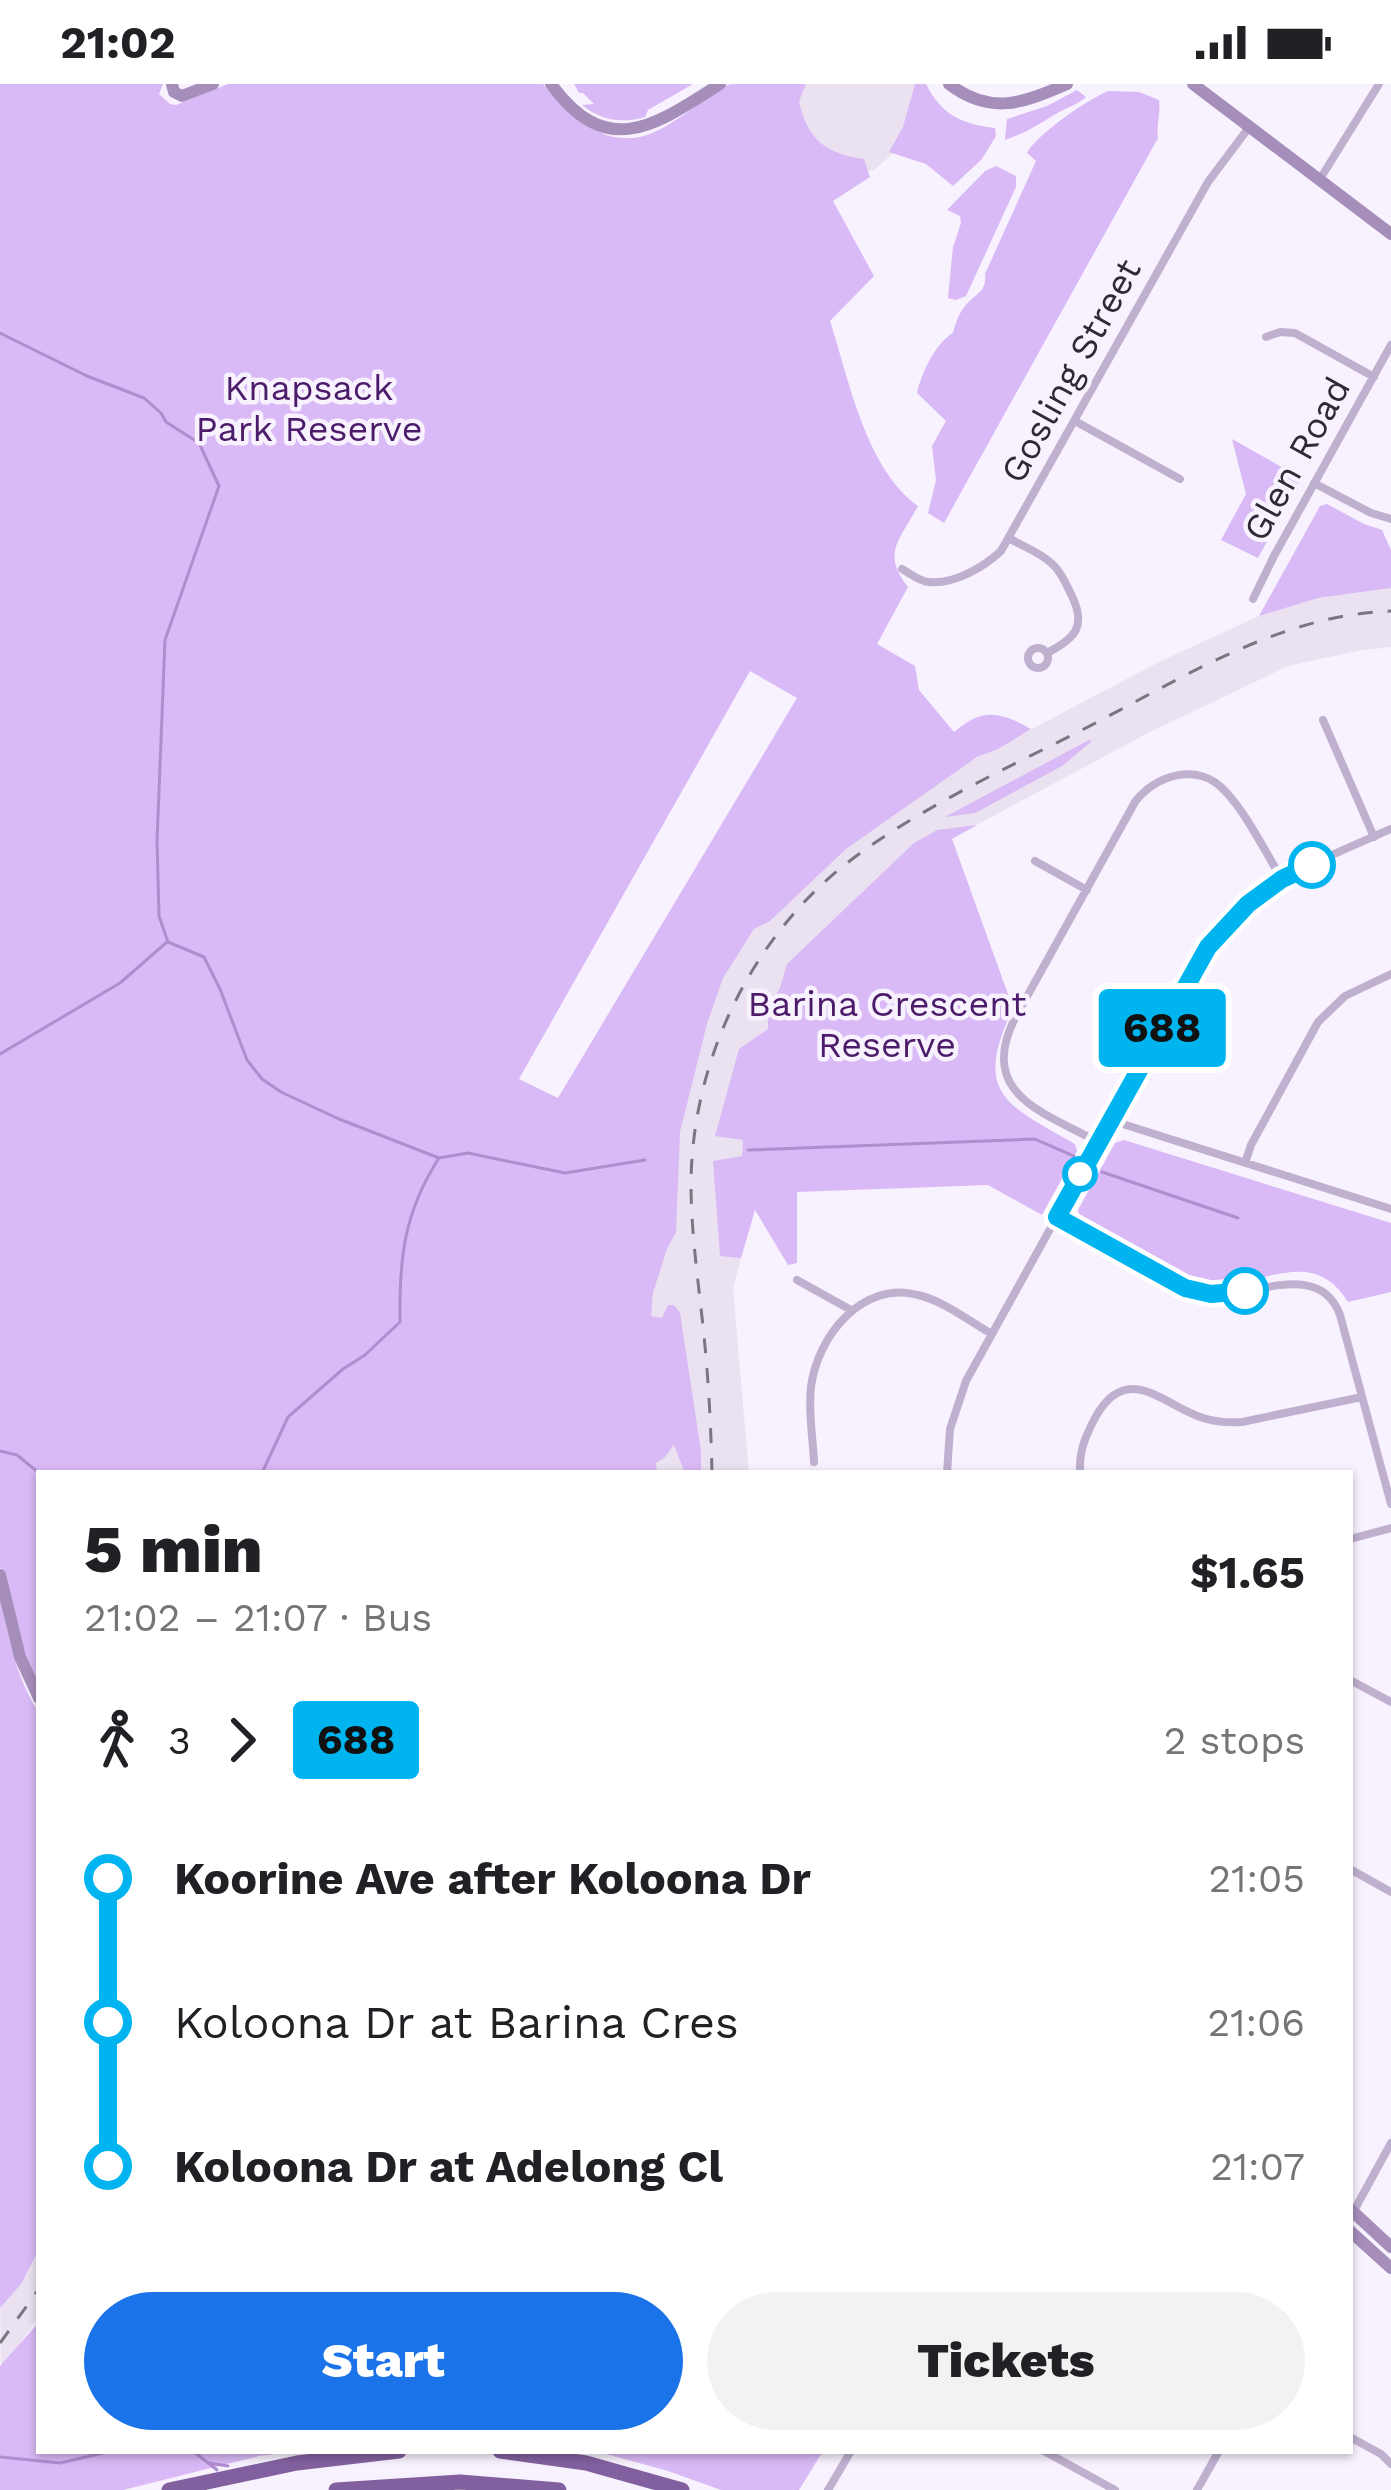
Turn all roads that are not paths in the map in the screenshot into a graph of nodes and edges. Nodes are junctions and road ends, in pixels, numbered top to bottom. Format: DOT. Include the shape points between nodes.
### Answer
graph roads {
  1 [pos="172,84"];
  2 [pos="214,84"];
  3 [pos="551,84"];
  4 [pos="720,84"];
  5 [pos="949,84"];
  6 [pos="1067,84"];
  7 [pos="1193,84"];
  8 [pos="1379,84"];
  9 [pos="1250,126"];
  10 [pos="1320,179"];
  11 [pos="1391,234"];
  12 [pos="1266,337"];
  13 [pos="1391,345"];
  14 [pos="1374,376"];
  15 [pos="1075,421"];
  16 [pos="1180,479"];
  17 [pos="1314,482"];
  18 [pos="1391,519"];
  19 [pos="1009,538"];
  20 [pos="902,569"];
  21 [pos="1253,599"];
  22 [pos="1047,653"];
  23 [pos="1323,720"];
  24 [pos="1391,829"];
  25 [pos="1374,837"];
  26 [pos="1035,861"];
  27 [pos="1282,879"];
  28 [pos="1087,890"];
  29 [pos="1391,974"];
  30 [pos="1110,1120"];
  31 [pos="1098,1142"];
  32 [pos="1244,1163"];
  33 [pos="1391,1209"];
  34 [pos="1057,1217"];
  35 [pos="797,1280"];
  36 [pos="850,1310"];
  37 [pos="992,1334"];
  38 [pos="1362,1397"];
  39 [pos="814,1462"];
  40 [pos="947,1470"];
  41 [pos="1079,1470"];
  42 [pos="1391,1504"];
  43 [pos="1391,1528"];
  44 [pos="1353,1538"];
  45 [pos="0,1575"];
  46 [pos="1353,1682"];
  47 [pos="36,1692"];
  48 [pos="1391,1702"];
  49 [pos="1353,1871"];
  50 [pos="1391,1892"];
  51 [pos="1391,2144"];
  52 [pos="1353,2210"];
  53 [pos="1353,2215"];
  54 [pos="1353,2234"];
  55 [pos="1391,2247"];
  56 [pos="1391,2268"];
  57 [pos="1353,2439"];
  58 [pos="374,2454"];
  59 [pos="522,2454"];
  60 [pos="848,2454"];
  61 [pos="1049,2454"];
  62 [pos="1217,2454"];
  63 [pos="1391,2464"];
  64 [pos="169,2490"];
  65 [pos="336,2490"];
  66 [pos="560,2490"];
  67 [pos="682,2490"];
  68 [pos="828,2490"];
  69 [pos="1115,2490"];
  70 [pos="1197,2490"];
  1 -- 2 [label="main road" via="182,96"];
  3 -- 4 [label="main road" via="584,117 628,130 657,123"];
  5 -- 6 [label="main road" via="1005,105"];
  7 -- 9 [label="main road"];
  8 -- 10 [label="street"];
  9 -- 10 [label="main road"];
  9 -- 15 [label="street, Gosling Street" via="1208,182"];
  10 -- 11 [label="main road"];
  12 -- 14 [label="street" via="1295,333"];
  13 -- 14 [label="street, Glen Road"];
  14 -- 17 [label="street, Glen Road"];
  15 -- 16 [label="street"];
  15 -- 19 [label="street, Gosling Street"];
  17 -- 18 [label="street"];
  17 -- 21 [label="street, Glen Road"];
  19 -- 20 [label="street, Gosling Street" via="986,564 946,580"];
  19 -- 22 [label="street" via="1050,561 1078,608 1073,637"];
  23 -- 25 [label="street"];
  24 -- 25 [label="street"];
  25 -- 27 [label="street"];
  26 -- 28 [label="street"];
  27 -- 28 [label="street" via="1222,788 1184,774 1142,792"];
  27 -- 30 [label="street" via="1208,947"];
  28 -- 31 [label="street" via="1002,1053 1018,1096"];
  29 -- 32 [label="street" via="1346,996 1318,1022"];
  30 -- 31 [label="street"];
  30 -- 32 [label="street"];
  31 -- 34 [label="street"];
  32 -- 33 [label="street"];
  34 -- 37 [label="street"];
  34 -- 38 [label="street" via="1194,1291 1296,1283 1324,1292 1337,1307"];
  35 -- 36 [label="street"];
  36 -- 37 [label="street" via="908,1293"];
  36 -- 39 [label="street" via="813,1377"];
  37 -- 40 [label="street" via="955,1409"];
  38 -- 41 [label="street" via="1225,1423 1147,1390 1124,1391 1105,1403 1087,1434"];
  38 -- 42 [label="street"];
  43 -- 44 [label="street"];
  45 -- 47 [label="main road"];
  46 -- 48 [label="street"];
  49 -- 50 [label="street"];
  51 -- 52 [label="street"];
  53 -- 55 [label="main road"];
  54 -- 56 [label="main road"];
  57 -- 63 [label="street"];
  58 -- 64 [label="highway"];
  59 -- 67 [label="highway"];
  60 -- 68 [label="street"];
  61 -- 69 [label="street"];
  62 -- 70 [label="street"];
  65 -- 66 [label="highway" via="460,2482"];
}
